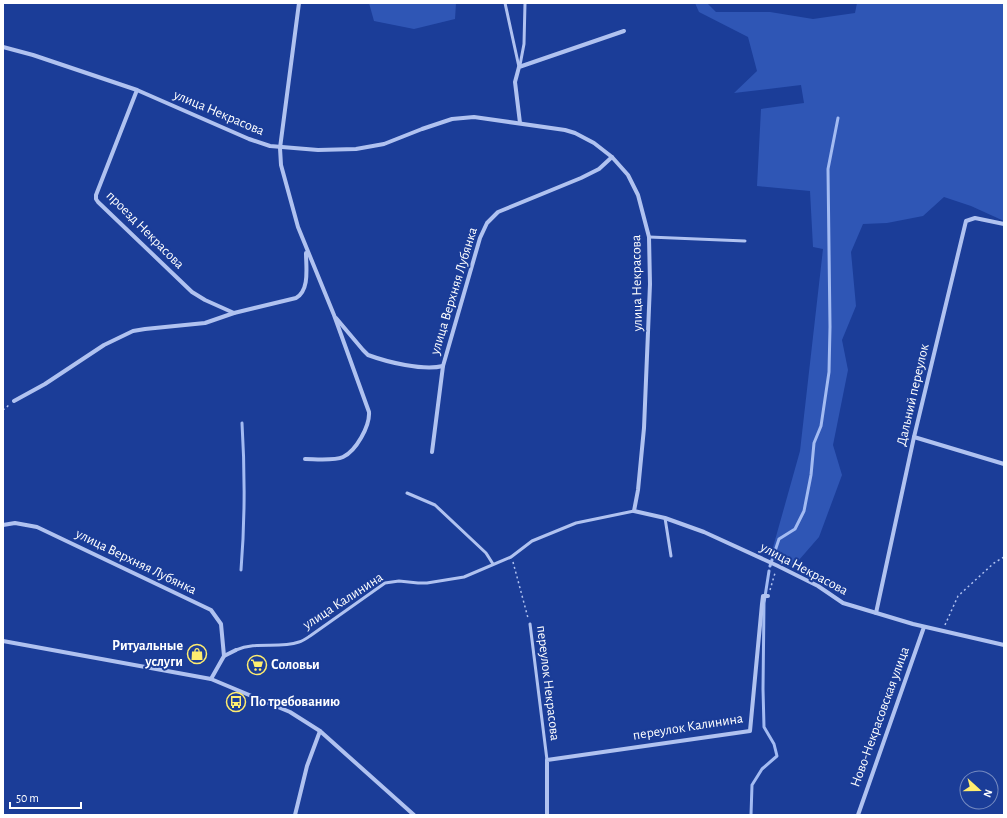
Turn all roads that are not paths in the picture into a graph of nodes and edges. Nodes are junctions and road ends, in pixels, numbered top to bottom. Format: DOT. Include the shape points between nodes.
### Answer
graph roads {
  1 [pos="299,3"];
  2 [pos="505,3"];
  3 [pos="525,3"];
  4 [pos="624,31"];
  5 [pos="3,46"];
  6 [pos="519,67"];
  7 [pos="137,90"];
  8 [pos="520,123"];
  9 [pos="280,148"];
  10 [pos="612,157"];
  11 [pos="1004,224"];
  12 [pos="649,237"];
  13 [pos="745,241"];
  14 [pos="306,250"];
  15 [pos="234,313"];
  16 [pos="334,315"];
  17 [pos="443,366"];
  18 [pos="14,401"];
  19 [pos="914,436"];
  20 [pos="432,452"];
  21 [pos="305,459"];
  22 [pos="1004,464"];
  23 [pos="407,493"];
  24 [pos="634,511"];
  25 [pos="665,518"];
  26 [pos="3,525"];
  27 [pos="671,556"];
  28 [pos="493,564"];
  29 [pos="766,596"];
  30 [pos="876,613"];
  31 [pos="530,624"];
  32 [pos="924,627"];
  33 [pos="3,641"];
  34 [pos="1004,645"];
  35 [pos="236,650"];
  36 [pos="224,656"];
  37 [pos="211,679"];
  38 [pos="320,731"];
  39 [pos="547,760"];
  40 [pos="295,815"];
  41 [pos="414,815"];
  42 [pos="547,815"];
  43 [pos="858,815"];
  1 -- 9 [label="street, улица Верхняя Лубянка"];
  2 -- 6 [label="lane"];
  3 -- 6 [label="lane" via="524,44"];
  4 -- 6 [label="street"];
  5 -- 7 [label="street, улица Некрасова"];
  6 -- 8 [label="street" via="515,82"];
  7 -- 9 [label="street, улица Некрасова" via="249,139"];
  7 -- 15 [label="street, проезд Некрасова" via="96,199 192,292"];
  8 -- 9 [label="street, улица Некрасова" via="474,117 452,119 384,144 356,150"];
  8 -- 10 [label="street, улица Некрасова" via="575,133"];
  9 -- 14 [label="street, улица Верхняя Лубянка" via="281,165"];
  10 -- 12 [label="street, улица Некрасова" via="628,175 638,194"];
  10 -- 17 [label="street, улица Верхняя Лубянка" via="581,178 498,212 487,223 480,238"];
  11 -- 19 [label="street, Дальний переулок" via="975,218 966,221"];
  12 -- 13 [label="lane"];
  12 -- 24 [label="street, улица Некрасова" via="650,284 644,428"];
  14 -- 15 [label="street" via="305,285 300,296"];
  14 -- 16 [label="street, улица Верхняя Лубянка"];
  15 -- 18 [label="street" via="205,323 133,331 104,345"];
  16 -- 17 [label="street, улица Верхняя Лубянка" via="368,355 417,367"];
  16 -- 21 [label="street, улица Верхняя Лубянка" via="369,412 368,424 348,454 342,457"];
  17 -- 20 [label="street, улица Верхняя Лубянка"];
  19 -- 22 [label="street"];
  19 -- 30 [label="street, Дальний переулок"];
  23 -- 28 [label="lane" via="435,505 486,553"];
  24 -- 25 [label="street, улица Некрасова"];
  24 -- 28 [label="lane, улица Калинина" via="576,523 532,541 511,557"];
  25 -- 27 [label="lane"];
  25 -- 30 [label="street, улица Некрасова" via="772,562 818,586 843,603"];
  26 -- 36 [label="street, улица Верхняя Лубянка" via="15,523 37,527 211,610 221,624"];
  28 -- 35 [label="lane, улица Калинина" via="464,577 427,583 399,580 385,583 300,642 259,644"];
  29 -- 39 [label="street, переулок Калинина" via="750,731"];
  30 -- 32 [label="street, улица Некрасова"];
  31 -- 39 [label="lane, переулок Некрасова"];
  32 -- 34 [label="street, улица Некрасова"];
  32 -- 43 [label="street, Ново-Некрасовская улица"];
  33 -- 37 [label="street"];
  35 -- 36 [label="street, улица Калинина"];
  36 -- 37 [label="street"];
  37 -- 38 [label="street" via="290,712"];
  38 -- 40 [label="street" via="307,766"];
  38 -- 41 [label="street"];
  39 -- 42 [label="street, переулок Некрасова"];
}
